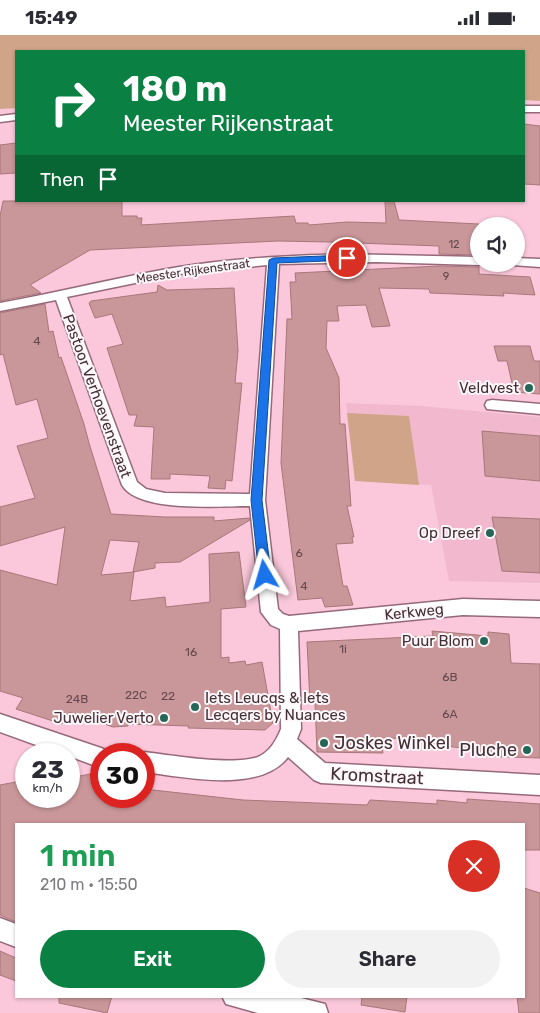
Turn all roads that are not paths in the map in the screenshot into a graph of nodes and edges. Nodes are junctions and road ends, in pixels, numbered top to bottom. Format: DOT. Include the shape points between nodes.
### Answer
graph roads {
  1 [pos="525,109"];
  2 [pos="540,109"];
  3 [pos="15,117"];
  4 [pos="0,119"];
  5 [pos="273,260"];
  6 [pos="470,261"];
  7 [pos="525,262"];
  8 [pos="540,263"];
  9 [pos="61,297"];
  10 [pos="0,307"];
  11 [pos="492,405"];
  12 [pos="540,409"];
  13 [pos="257,500"];
  14 [pos="540,609"];
  15 [pos="289,624"];
  16 [pos="0,723"];
  17 [pos="286,743"];
  18 [pos="90,754"];
  19 [pos="155,763"];
  20 [pos="540,785"];
  21 [pos="0,929"];
  22 [pos="15,936"];
  23 [pos="244,998"];
  24 [pos="316,1013"];
  1 -- 2 [label="street"];
  3 -- 4 [label="street"];
  5 -- 6 [label="street, Meester Rijkenstraat" via="365,257"];
  5 -- 9 [label="street, Meester Rijkenstraat" via="146,277"];
  5 -- 13 [label="street"];
  7 -- 8 [label="street"];
  9 -- 10 [label="street, Meester Rijkenstraat"];
  9 -- 13 [label="street, Pastoor Verhoevenstraat" via="130,485 141,494 165,499"];
  11 -- 12 [label="street"];
  13 -- 15 [label="street" via="270,612 277,620"];
  14 -- 15 [label="street, Kerkweg" via="463,607"];
  15 -- 17 [label="street" via="292,729"];
  16 -- 18 [label="street"];
  17 -- 19 [label="street" via="262,766 236,770"];
  17 -- 20 [label="street, Kromstraat" via="321,773"];
  21 -- 22 [label="street"];
  23 -- 24 [label="street"];
}
